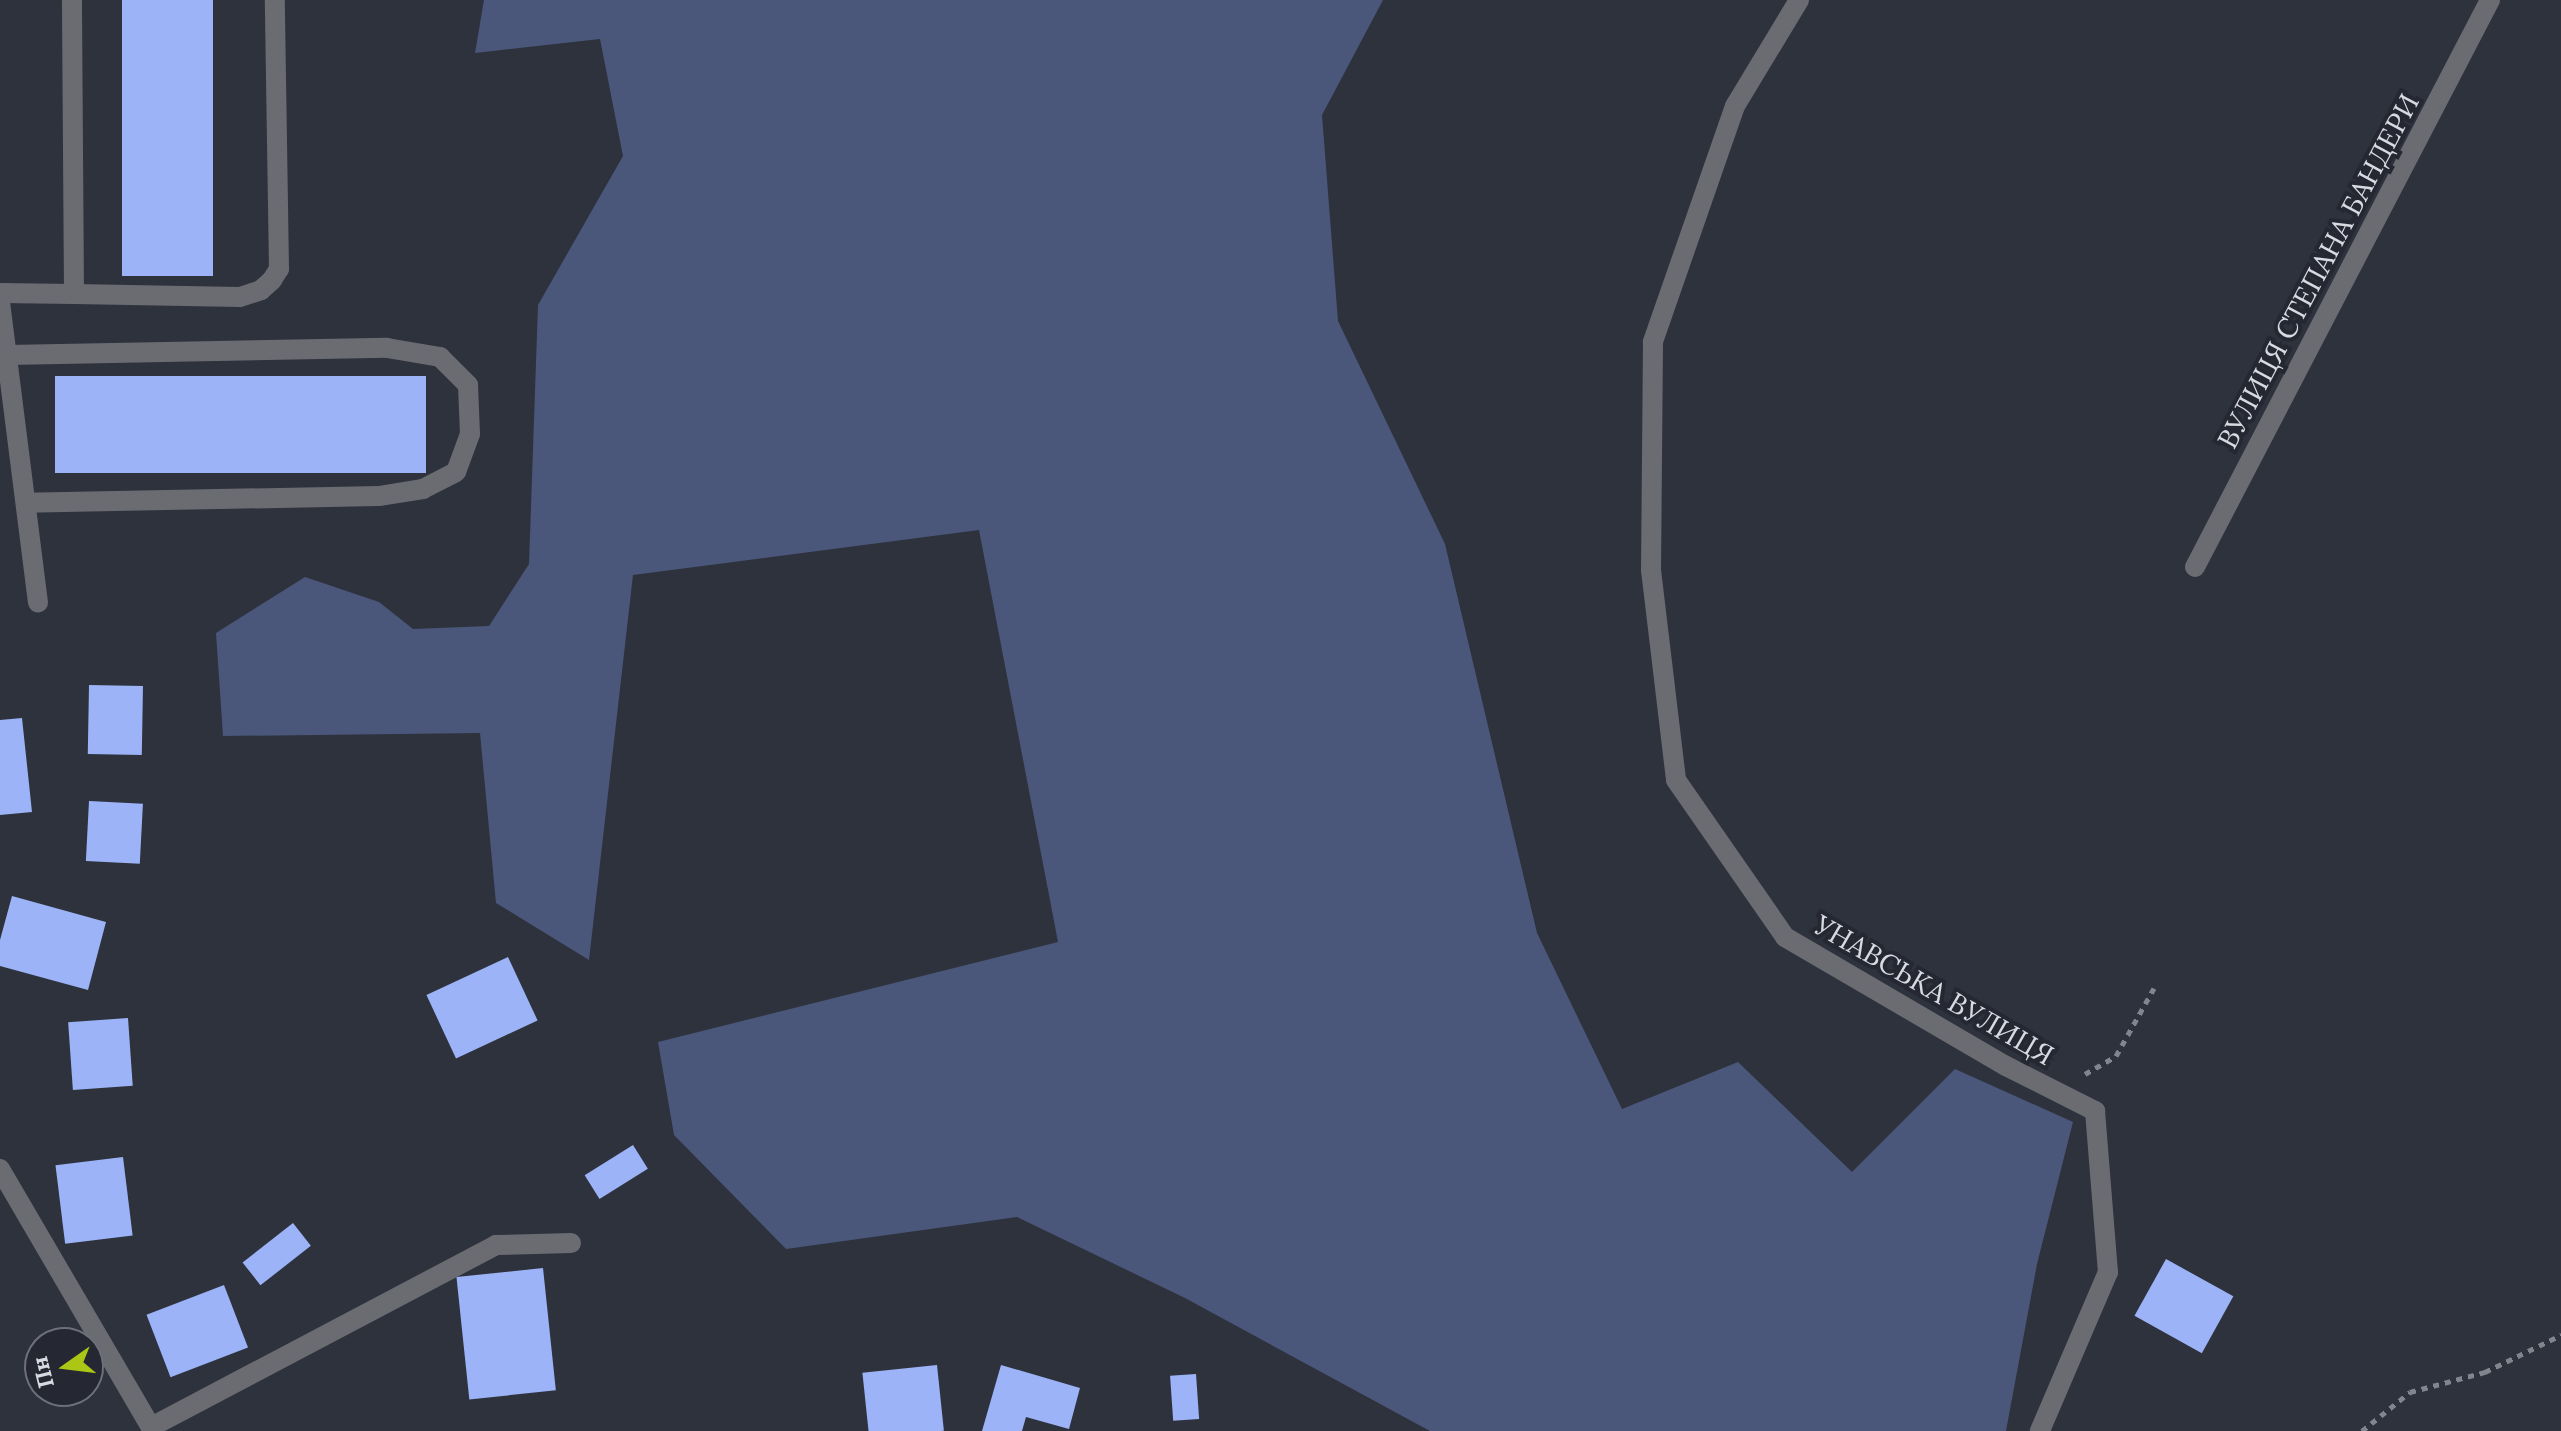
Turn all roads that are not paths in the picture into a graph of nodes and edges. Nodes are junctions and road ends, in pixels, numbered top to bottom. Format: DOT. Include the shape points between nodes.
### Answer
graph roads {
  1 [pos="72,0"];
  2 [pos="275,0"];
  3 [pos="1799,0"];
  4 [pos="2490,0"];
  5 [pos="0,293"];
  6 [pos="74,294"];
  7 [pos="0,302"];
  8 [pos="7,355"];
  9 [pos="26,503"];
  10 [pos="2195,567"];
  11 [pos="38,603"];
  12 [pos="0,1169"];
  13 [pos="571,1243"];
  14 [pos="2040,1431"];
  1 -- 6 [label="street"];
  2 -- 6 [label="street" via="279,269 272,280 240,297"];
  3 -- 14 [label="street, УНАВСЬКА ВУЛИЦЯ" via="1735,106 1653,342 1651,570 1676,780 1785,937 2095,1111 2108,1272"];
  4 -- 10 [label="street, ВУЛИЦЯ СТЕПАНА БАНДЕРИ"];
  5 -- 6 [label="street"];
  7 -- 8 [label="street"];
  8 -- 9 [label="street"];
  8 -- 9 [label="street" via="387,348 440,357 468,385 470,434 456,472 423,489 379,496"];
  9 -- 11 [label="street"];
  12 -- 13 [label="street" via="151,1427 496,1245"];
}
